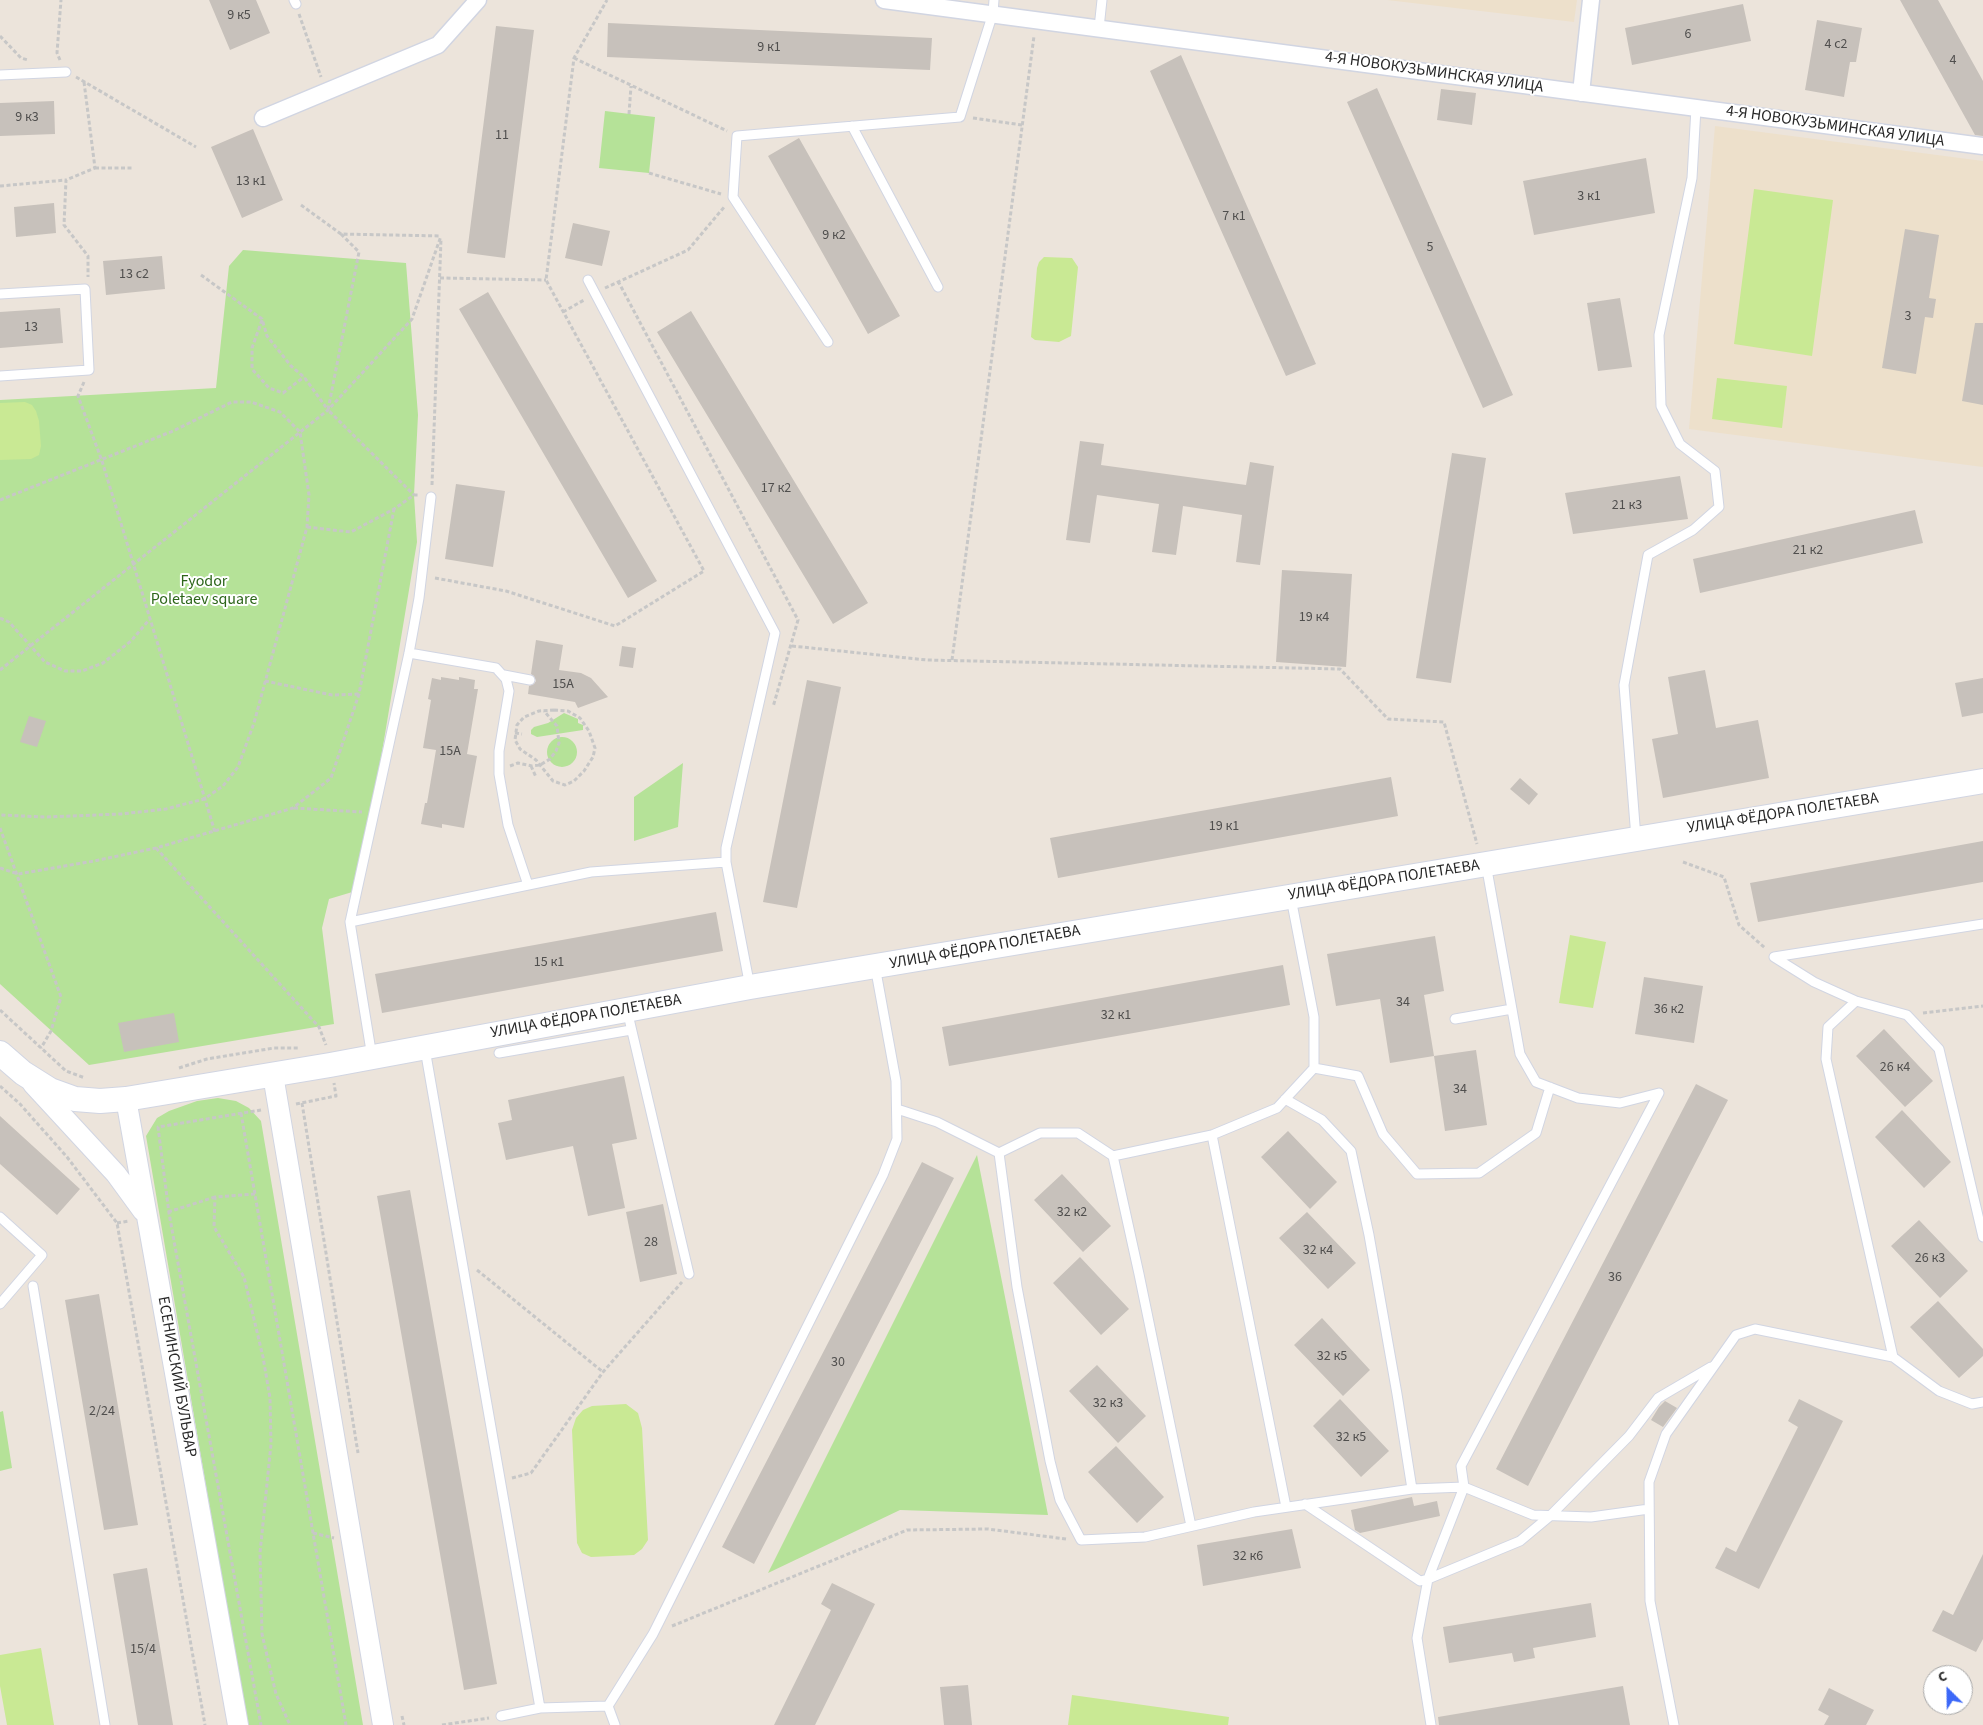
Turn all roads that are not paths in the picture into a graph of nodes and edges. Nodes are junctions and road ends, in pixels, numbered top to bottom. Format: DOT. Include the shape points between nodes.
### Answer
graph roads {
  1 [pos="478,0"];
  2 [pos="884,0"];
  3 [pos="1102,0"];
  4 [pos="1592,0"];
  5 [pos="994,7"];
  6 [pos="1099,28"];
  7 [pos="66,72"];
  8 [pos="0,74"];
  9 [pos="1582,93"];
  10 [pos="1696,108"];
  11 [pos="263,118"];
  12 [pos="852,126"];
  13 [pos="1983,146"];
  14 [pos="588,280"];
  15 [pos="938,287"];
  16 [pos="0,294"];
  17 [pos="828,342"];
  18 [pos="0,376"];
  19 [pos="431,497"];
  20 [pos="409,653"];
  21 [pos="504,676"];
  22 [pos="530,680"];
  23 [pos="1983,781"];
  24 [pos="1636,839"];
  25 [pos="1481,854"];
  26 [pos="726,862"];
  27 [pos="528,885"];
  28 [pos="1290,896"];
  29 [pos="350,922"];
  30 [pos="1983,924"];
  31 [pos="875,966"];
  32 [pos="750,987"];
  33 [pos="1856,1001"];
  34 [pos="1512,1009"];
  35 [pos="629,1020"];
  36 [pos="1455,1020"];
  37 [pos="424,1046"];
  38 [pos="0,1053"];
  39 [pos="499,1053"];
  40 [pos="372,1057"];
  41 [pos="1314,1068"];
  42 [pos="23,1073"];
  43 [pos="273,1075"];
  44 [pos="1550,1087"];
  45 [pos="126,1099"];
  46 [pos="1285,1099"];
  47 [pos="897,1109"];
  48 [pos="1212,1135"];
  49 [pos="999,1153"];
  50 [pos="1113,1156"];
  51 [pos="0,1217"];
  52 [pos="147,1217"];
  53 [pos="1983,1237"];
  54 [pos="689,1274"];
  55 [pos="33,1286"];
  56 [pos="0,1304"];
  57 [pos="1893,1357"];
  58 [pos="1715,1364"];
  59 [pos="1983,1402"];
  60 [pos="1464,1487"];
  61 [pos="1412,1489"];
  62 [pos="1305,1504"];
  63 [pos="1286,1507"];
  64 [pos="1649,1509"];
  65 [pos="1550,1516"];
  66 [pos="1191,1526"];
  67 [pos="1428,1579"];
  68 [pos="608,1706"];
  69 [pos="540,1708"];
  70 [pos="500,1716"];
  71 [pos="105,1725"];
  72 [pos="238,1725"];
  73 [pos="383,1725"];
  74 [pos="615,1725"];
  75 [pos="1431,1725"];
  76 [pos="1674,1725"];
  1 -- 11 [label="street" via="438,45"];
  2 -- 5 [label="street, 4-Я НОВОКУЗЬМИНСКАЯ УЛИЦА"];
  3 -- 6 [label="lane"];
  4 -- 9 [label="street"];
  5 -- 6 [label="street, 4-Я НОВОКУЗЬМИНСКАЯ УЛИЦА" via="1036,19"];
  5 -- 12 [label="lane" via="960,117"];
  6 -- 9 [label="street, 4-Я НОВОКУЗЬМИНСКАЯ УЛИЦА"];
  7 -- 8 [label="lane"];
  9 -- 10 [label="street, 4-Я НОВОКУЗЬМИНСКАЯ УЛИЦА"];
  10 -- 13 [label="street, 4-Я НОВОКУЗЬМИНСКАЯ УЛИЦА"];
  10 -- 24 [label="lane" via="1692,178 1659,335 1661,406 1680,444 1715,471 1719,507 1693,530 1648,555 1624,685"];
  12 -- 15 [label="lane"];
  12 -- 17 [label="lane" via="737,136 733,198"];
  14 -- 26 [label="lane" via="775,633 726,848"];
  16 -- 18 [label="lane" via="85,289 89,370"];
  19 -- 20 [label="lane"];
  20 -- 21 [label="lane" via="496,668"];
  20 -- 29 [label="lane"];
  21 -- 22 [label="lane"];
  21 -- 27 [label="lane" via="509,691 499,751 499,774 508,824"];
  23 -- 24 [label="main road, УЛИЦА ФЁДОРА ПОЛЕТАЕВА"];
  24 -- 25 [label="main road, УЛИЦА ФЁДОРА ПОЛЕТАЕВА"];
  25 -- 28 [label="main road, УЛИЦА ФЁДОРА ПОЛЕТАЕВА"];
  25 -- 34 [label="lane"];
  26 -- 27 [label="lane" via="591,872"];
  26 -- 32 [label="lane"];
  27 -- 29 [label="lane"];
  28 -- 31 [label="main road, УЛИЦА ФЁДОРА ПОЛЕТАЕВА"];
  28 -- 41 [label="lane" via="1314,1017"];
  29 -- 40 [label="lane"];
  30 -- 33 [label="lane" via="1774,957 1814,982"];
  31 -- 32 [label="main road, УЛИЦА ФЁДОРА ПОЛЕТАЕВА"];
  31 -- 47 [label="lane" via="896,1081"];
  32 -- 35 [label="main road, УЛИЦА ФЁДОРА ПОЛЕТАЕВА"];
  33 -- 53 [label="lane" via="1907,1015 1939,1049"];
  33 -- 57 [label="lane" via="1828,1027 1826,1059"];
  34 -- 36 [label="lane"];
  34 -- 44 [label="lane" via="1520,1054 1536,1082"];
  35 -- 37 [label="main road, УЛИЦА ФЁДОРА ПОЛЕТАЕВА"];
  35 -- 39 [label="lane"];
  35 -- 54 [label="lane"];
  37 -- 40 [label="main road, УЛИЦА ФЁДОРА ПОЛЕТАЕВА"];
  37 -- 69 [label="lane"];
  38 -- 42 [label="main road, УЛИЦА ФЁДОРА ПОЛЕТАЕВА"];
  40 -- 43 [label="main road, УЛИЦА ФЁДОРА ПОЛЕТАЕВА"];
  41 -- 44 [label="lane" via="1358,1076 1383,1134 1417,1174 1479,1172 1536,1133"];
  41 -- 46 [label="lane"];
  42 -- 45 [label="main road, УЛИЦА ФЁДОРА ПОЛЕТАЕВА" via="50,1090 75,1099"];
  42 -- 52 [label="street, ЕСЕНИНСКИЙ БУЛЬВАР" via="116,1174"];
  43 -- 45 [label="main road, УЛИЦА ФЁДОРА ПОЛЕТАЕВА"];
  43 -- 73 [label="street"];
  44 -- 60 [label="lane" via="1578,1098 1620,1104 1659,1093 1461,1466"];
  45 -- 52 [label="street"];
  46 -- 48 [label="lane" via="1277,1108"];
  46 -- 61 [label="lane" via="1322,1120 1351,1151 1369,1235"];
  47 -- 49 [label="lane" via="937,1122"];
  47 -- 68 [label="lane" via="897,1139 883,1175 653,1634"];
  48 -- 50 [label="lane"];
  48 -- 63 [label="lane"];
  49 -- 50 [label="lane" via="1040,1134 1078,1133"];
  49 -- 66 [label="lane" via="1017,1287 1060,1500 1081,1540 1145,1537"];
  50 -- 66 [label="lane"];
  51 -- 56 [label="lane" via="42,1255"];
  52 -- 72 [label="street, ЕСЕНИНСКИЙ БУЛЬВАР"];
  55 -- 71 [label="lane"];
  57 -- 58 [label="lane" via="1755,1329 1736,1335"];
  57 -- 59 [label="lane" via="1939,1391 1972,1404"];
  58 -- 64 [label="lane" via="1666,1434 1649,1482"];
  58 -- 65 [label="lane" via="1658,1398 1629,1436"];
  60 -- 61 [label="lane"];
  60 -- 65 [label="lane" via="1533,1515"];
  60 -- 67 [label="lane"];
  61 -- 62 [label="lane"];
  62 -- 63 [label="lane"];
  62 -- 67 [label="lane" via="1420,1581"];
  63 -- 66 [label="lane"];
  64 -- 65 [label="lane" via="1591,1516"];
  64 -- 76 [label="lane" via="1650,1601"];
  65 -- 67 [label="lane" via="1520,1541"];
  67 -- 75 [label="lane" via="1417,1638"];
  68 -- 69 [label="lane"];
  68 -- 74 [label="lane"];
  69 -- 70 [label="lane"];
}
